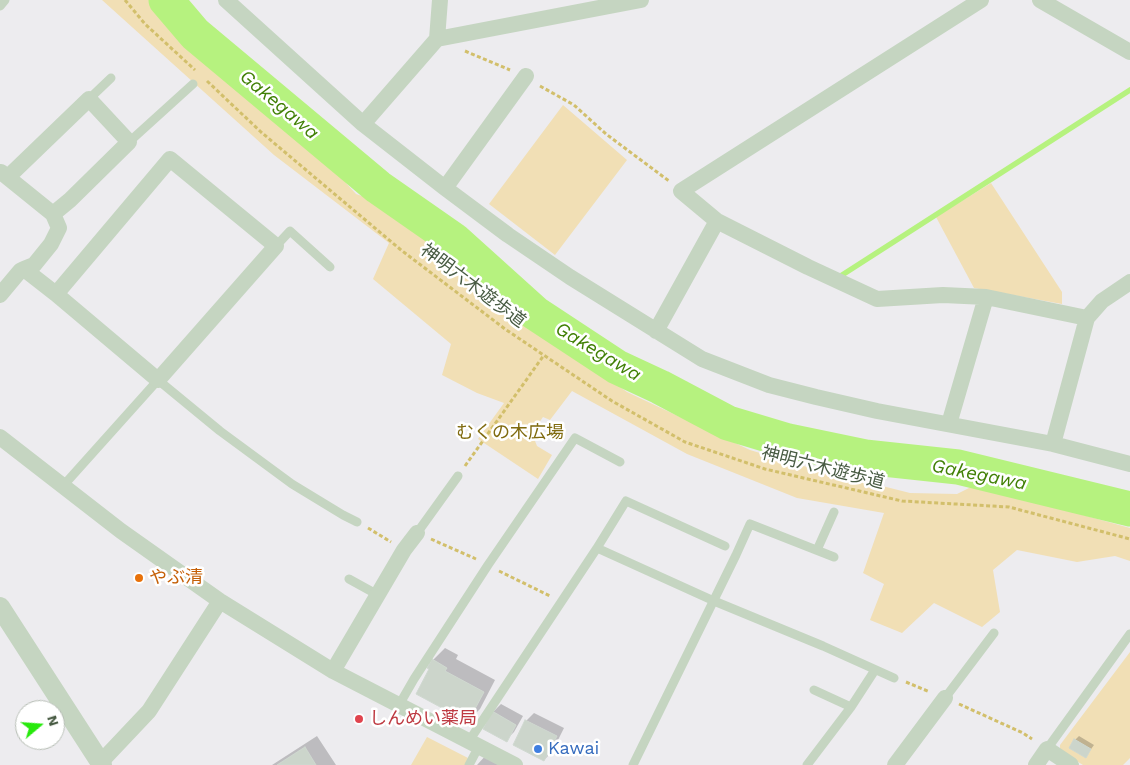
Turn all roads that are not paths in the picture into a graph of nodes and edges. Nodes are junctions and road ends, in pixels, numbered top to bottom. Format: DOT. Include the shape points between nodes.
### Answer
graph roads {
  1 [pos="5,0"];
  2 [pos="226,0"];
  3 [pos="440,0"];
  4 [pos="641,0"];
  5 [pos="981,0"];
  6 [pos="1040,0"];
  7 [pos="0,6"];
  8 [pos="437,39"];
  9 [pos="1130,52"];
  10 [pos="526,76"];
  11 [pos="110,78"];
  12 [pos="193,84"];
  13 [pos="89,99"];
  14 [pos="363,124"];
  15 [pos="129,142"];
  16 [pos="4,174"];
  17 [pos="445,188"];
  18 [pos="53,214"];
  19 [pos="717,221"];
  20 [pos="276,246"];
  21 [pos="330,267"];
  22 [pos="24,269"];
  23 [pos="1130,282"];
  24 [pos="56,294"];
  25 [pos="0,295"];
  26 [pos="986,297"];
  27 [pos="1087,318"];
  28 [pos="656,331"];
  29 [pos="158,380"];
  30 [pos="949,424"];
  31 [pos="0,437"];
  32 [pos="1052,444"];
  33 [pos="620,462"];
  34 [pos="1130,464"];
  35 [pos="458,476"];
  36 [pos="63,486"];
  37 [pos="834,512"];
  38 [pos="357,522"];
  39 [pos="417,533"];
  40 [pos="725,546"];
  41 [pos="597,548"];
  42 [pos="817,550"];
  43 [pos="834,557"];
  44 [pos="349,579"];
  45 [pos="378,595"];
  46 [pos="220,601"];
  47 [pos="714,601"];
  48 [pos="0,607"];
  49 [pos="994,633"];
  50 [pos="1130,634"];
  51 [pos="875,670"];
  52 [pos="333,671"];
  53 [pos="894,678"];
  54 [pos="814,690"];
  55 [pos="945,698"];
  56 [pos="400,705"];
  57 [pos="851,707"];
  58 [pos="474,743"];
  59 [pos="1047,749"];
  60 [pos="100,764"];
  61 [pos="469,765"];
  62 [pos="515,765"];
  63 [pos="633,765"];
  64 [pos="807,765"];
  65 [pos="895,765"];
  66 [pos="1036,765"];
  67 [pos="1071,765"];
  1 -- 7 [label="lane"];
  2 -- 14 [label="street"];
  3 -- 8 [label="street"];
  4 -- 8 [label="street"];
  5 -- 19 [label="street" via="682,191"];
  6 -- 9 [label="street"];
  8 -- 14 [label="street"];
  10 -- 17 [label="street"];
  11 -- 13 [label="lane"];
  12 -- 15 [label="lane"];
  13 -- 15 [label="street"];
  13 -- 16 [label="street"];
  14 -- 17 [label="street"];
  15 -- 18 [label="street"];
  16 -- 18 [label="street"];
  17 -- 28 [label="street" via="508,235"];
  18 -- 22 [label="street" via="59,228 51,244 34,265"];
  19 -- 26 [label="street" via="877,299 943,295"];
  19 -- 28 [label="street"];
  20 -- 21 [label="lane" via="290,231"];
  20 -- 24 [label="street" via="170,159"];
  20 -- 29 [label="street"];
  22 -- 24 [label="street"];
  22 -- 25 [label="street"];
  23 -- 27 [label="street" via="1102,301"];
  24 -- 29 [label="street"];
  26 -- 27 [label="street"];
  26 -- 30 [label="street"];
  27 -- 32 [label="street"];
  28 -- 30 [label="street" via="702,359 769,385 876,411"];
  29 -- 36 [label="lane"];
  29 -- 38 [label="lane" via="292,484"];
  30 -- 32 [label="street"];
  31 -- 36 [label="street"];
  32 -- 34 [label="street"];
  33 -- 56 [label="lane" via="575,438 488,565"];
  35 -- 39 [label="lane"];
  36 -- 46 [label="street"];
  37 -- 42 [label="lane"];
  39 -- 45 [label="street"];
  40 -- 41 [label="lane" via="626,502"];
  41 -- 47 [label="lane"];
  41 -- 58 [label="lane"];
  42 -- 43 [label="lane"];
  42 -- 47 [label="lane" via="750,524"];
  44 -- 45 [label="lane"];
  45 -- 52 [label="street"];
  46 -- 52 [label="street"];
  46 -- 60 [label="street" via="149,710"];
  47 -- 51 [label="lane"];
  47 -- 63 [label="lane"];
  48 -- 60 [label="street"];
  49 -- 55 [label="lane"];
  50 -- 59 [label="lane"];
  51 -- 53 [label="lane"];
  51 -- 57 [label="lane"];
  52 -- 56 [label="street"];
  54 -- 57 [label="lane"];
  55 -- 65 [label="street"];
  56 -- 58 [label="street"];
  57 -- 64 [label="lane"];
  58 -- 61 [label="lane"];
  58 -- 62 [label="street"];
  59 -- 66 [label="street"];
  59 -- 67 [label="street"];
}
